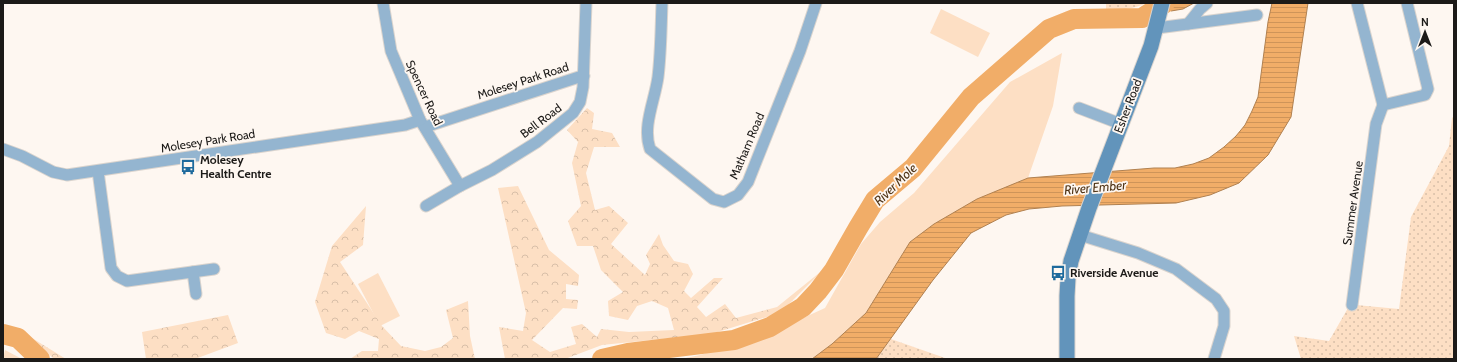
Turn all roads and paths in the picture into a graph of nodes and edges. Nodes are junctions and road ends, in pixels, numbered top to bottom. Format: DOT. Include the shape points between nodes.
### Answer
graph roads {
  1 [pos="383,3"];
  2 [pos="586,3"];
  3 [pos="662,3"];
  4 [pos="816,3"];
  5 [pos="1162,3"];
  6 [pos="1207,3"];
  7 [pos="1357,3"];
  8 [pos="1407,3"];
  9 [pos="1257,16"];
  10 [pos="1158,23"];
  11 [pos="1188,24"];
  12 [pos="584,76"];
  13 [pos="1383,106"];
  14 [pos="1079,108"];
  15 [pos="422,123"];
  16 [pos="1121,124"];
  17 [pos="3,149"];
  18 [pos="98,171"];
  19 [pos="460,186"];
  20 [pos="426,206"];
  21 [pos="1080,235"];
  22 [pos="214,269"];
  23 [pos="193,272"];
  24 [pos="196,294"];
  25 [pos="1352,305"];
  26 [pos="1067,359"];
  27 [pos="1214,359"];
  1 -- 15 [label="street, Spencer Road" via="391,51"];
  2 -- 12 [label="street, Bell Road"];
  3 -- 4 [label="street, Matham Road" via="658,78 647,140 650,149 713,199 724,202 738,195 748,182 800,51"];
  5 -- 10 [label="main road, Esher Road"];
  6 -- 11 [label="street"];
  7 -- 13 [label="street"];
  8 -- 13 [label="street" via="1428,89 1425,95"];
  9 -- 11 [label="street"];
  10 -- 11 [label="street"];
  10 -- 16 [label="main road, Esher Road"];
  12 -- 15 [label="street, Molesey Park Road"];
  12 -- 19 [label="street, Bell Road" via="580,102 569,117 537,142"];
  13 -- 25 [label="street, Summer Avenue" via="1376,124"];
  14 -- 16 [label="street"];
  15 -- 18 [label="street, Molesey Park Road"];
  15 -- 19 [label="street, Spencer Road"];
  16 -- 21 [label="main road, Esher Road"];
  17 -- 18 [label="street, Molesey Park Road" via="53,172 67,175"];
  18 -- 23 [label="street" via="111,268 117,276 127,281"];
  19 -- 20 [label="street, Bell Road"];
  21 -- 26 [label="main road, Esher Road" via="1068,278"];
  21 -- 27 [label="street" via="1138,253 1176,269 1216,299 1224,310 1224,326"];
  22 -- 23 [label="street"];
  23 -- 24 [label="street"];
}
